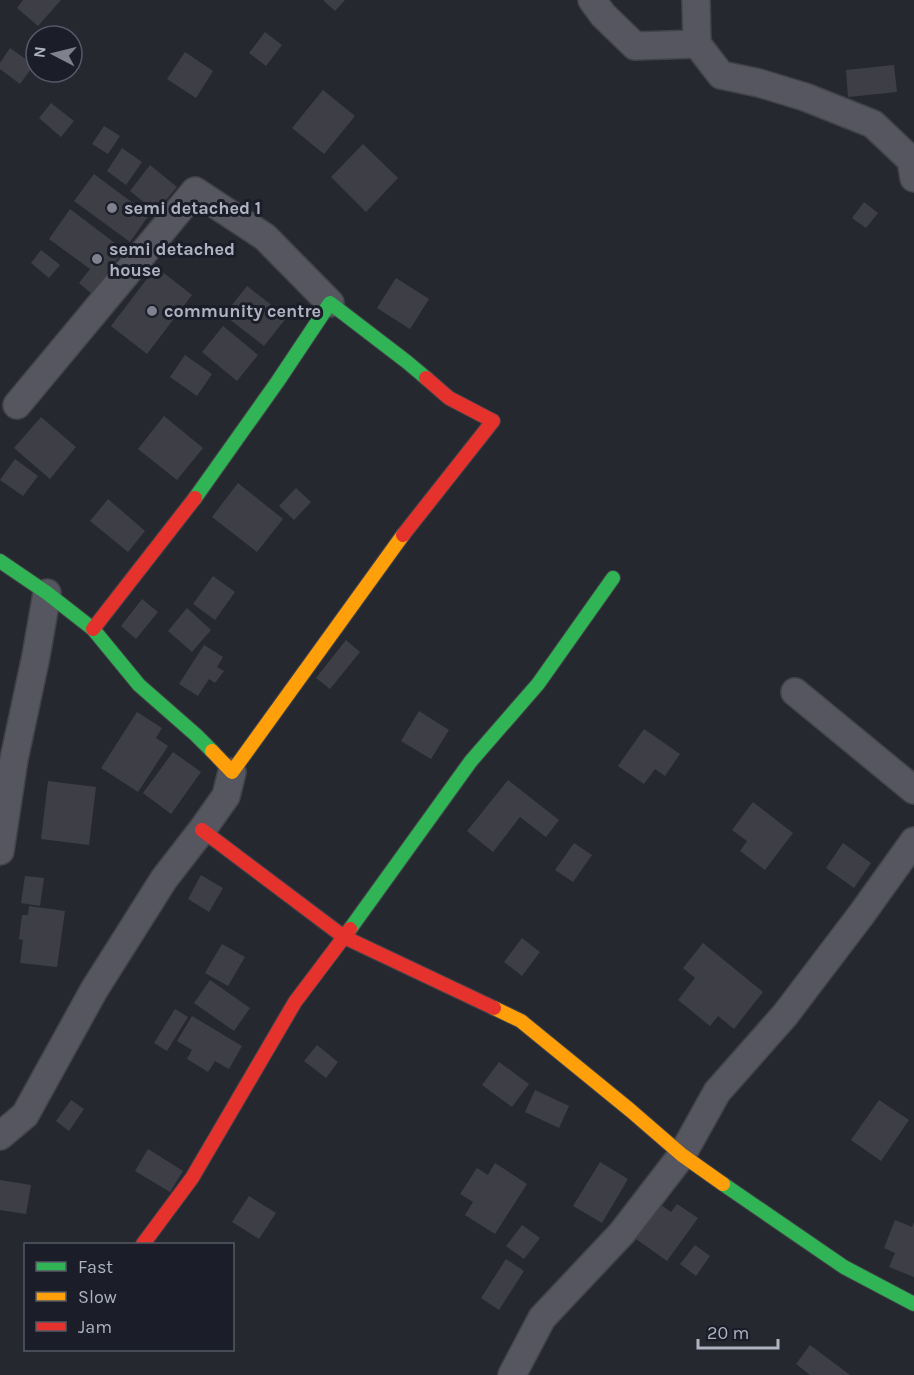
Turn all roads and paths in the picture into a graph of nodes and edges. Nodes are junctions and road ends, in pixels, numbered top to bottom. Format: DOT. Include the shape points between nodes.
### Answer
graph roads {
  1 [pos="592,0"];
  2 [pos="696,0"];
  3 [pos="697,44"];
  4 [pos="914,178"];
  5 [pos="330,303"];
  6 [pos="17,405"];
  7 [pos="0,561"];
  8 [pos="613,578"];
  9 [pos="47,593"];
  10 [pos="93,629"];
  11 [pos="795,692"];
  12 [pos="232,772"];
  13 [pos="914,790"];
  14 [pos="202,830"];
  15 [pos="914,842"];
  16 [pos="0,851"];
  17 [pos="344,937"];
  18 [pos="0,1136"];
  19 [pos="682,1155"];
  20 [pos="144,1243"];
  21 [pos="914,1304"];
  22 [pos="512,1375"];
  1 -- 3 [label="street" via="635,46"];
  2 -- 3 [label="street"];
  3 -- 4 [label="street" via="721,75 805,97 873,124 911,160"];
  5 -- 6 [label="street" via="265,237 195,191"];
  5 -- 10 [label="street" via="184,513"];
  5 -- 12 [label="street" via="449,398 493,422 408,528"];
  7 -- 9 [label="street"];
  8 -- 17 [label="street" via="538,684 471,761"];
  9 -- 10 [label="street"];
  9 -- 16 [label="street"];
  10 -- 12 [label="street" via="139,685"];
  11 -- 13 [label="street"];
  12 -- 14 [label="street" via="226,796"];
  14 -- 17 [label="street"];
  14 -- 18 [label="street" via="164,879 94,990 25,1115"];
  15 -- 19 [label="street" via="785,1015 717,1092"];
  17 -- 19 [label="street" via="521,1021"];
  17 -- 20 [label="street" via="295,1002 192,1178"];
  19 -- 21 [label="street" via="844,1267"];
  19 -- 22 [label="street" via="622,1233 542,1318"];
}
